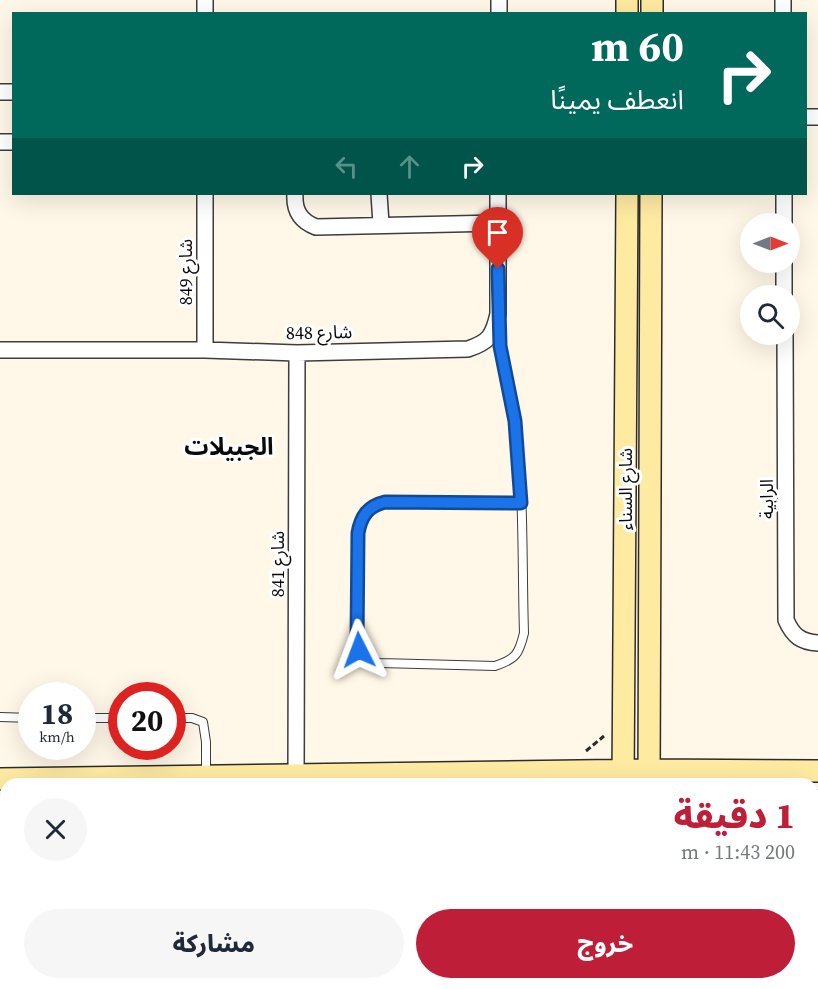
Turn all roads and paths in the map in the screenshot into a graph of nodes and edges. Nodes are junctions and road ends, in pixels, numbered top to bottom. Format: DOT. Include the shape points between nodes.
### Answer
graph roads {
  1 [pos="205,195"];
  2 [pos="295,195"];
  3 [pos="379,195"];
  4 [pos="498,195"];
  5 [pos="627,195"];
  6 [pos="651,195"];
  7 [pos="784,195"];
  8 [pos="784,213"];
  9 [pos="498,223"];
  10 [pos="381,224"];
  11 [pos="498,314"];
  12 [pos="785,345"];
  13 [pos="0,350"];
  14 [pos="205,350"];
  15 [pos="297,353"];
  16 [pos="521,503"];
  17 [pos="818,643"];
  18 [pos="0,717"];
  19 [pos="18,717"];
  20 [pos="186,718"];
  21 [pos="607,734"];
  22 [pos="582,754"];
  23 [pos="818,771"];
  24 [pos="649,777"];
  25 [pos="206,778"];
  26 [pos="296,778"];
  27 [pos="623,778"];
  1 -- 14 [label="street, شارع 849"];
  2 -- 10 [label="street" via="297,212 316,227"];
  3 -- 10 [label="street"];
  4 -- 9 [label="street, شارع 848"];
  5 -- 27 [label="street, شارع السناء"];
  6 -- 24 [label="street, شارع السناء"];
  7 -- 8 [label="street"];
  9 -- 10 [label="street"];
  9 -- 11 [label="street, شارع 848"];
  11 -- 15 [label="street, شارع 848" via="490,337 468,349"];
  11 -- 16 [label="lane" via="500,346 515,421"];
  12 -- 17 [label="street, الرابية" via="786,620 799,639"];
  13 -- 14 [label="street, شارع 848"];
  14 -- 15 [label="street, شارع 848"];
  15 -- 26 [label="street, شارع 841"];
  16 -- 16 [label="lane" via="374,504 361,521 358,533 357,641 363,657 370,662 495,666 511,660 520,650 524,633"];
  18 -- 19 [label="lane"];
  20 -- 25 [label="lane" via="203,722"];
  21 -- 22 [label="path"];
  23 -- 24 [label="street"];
  24 -- 27 [label="street"];
}
